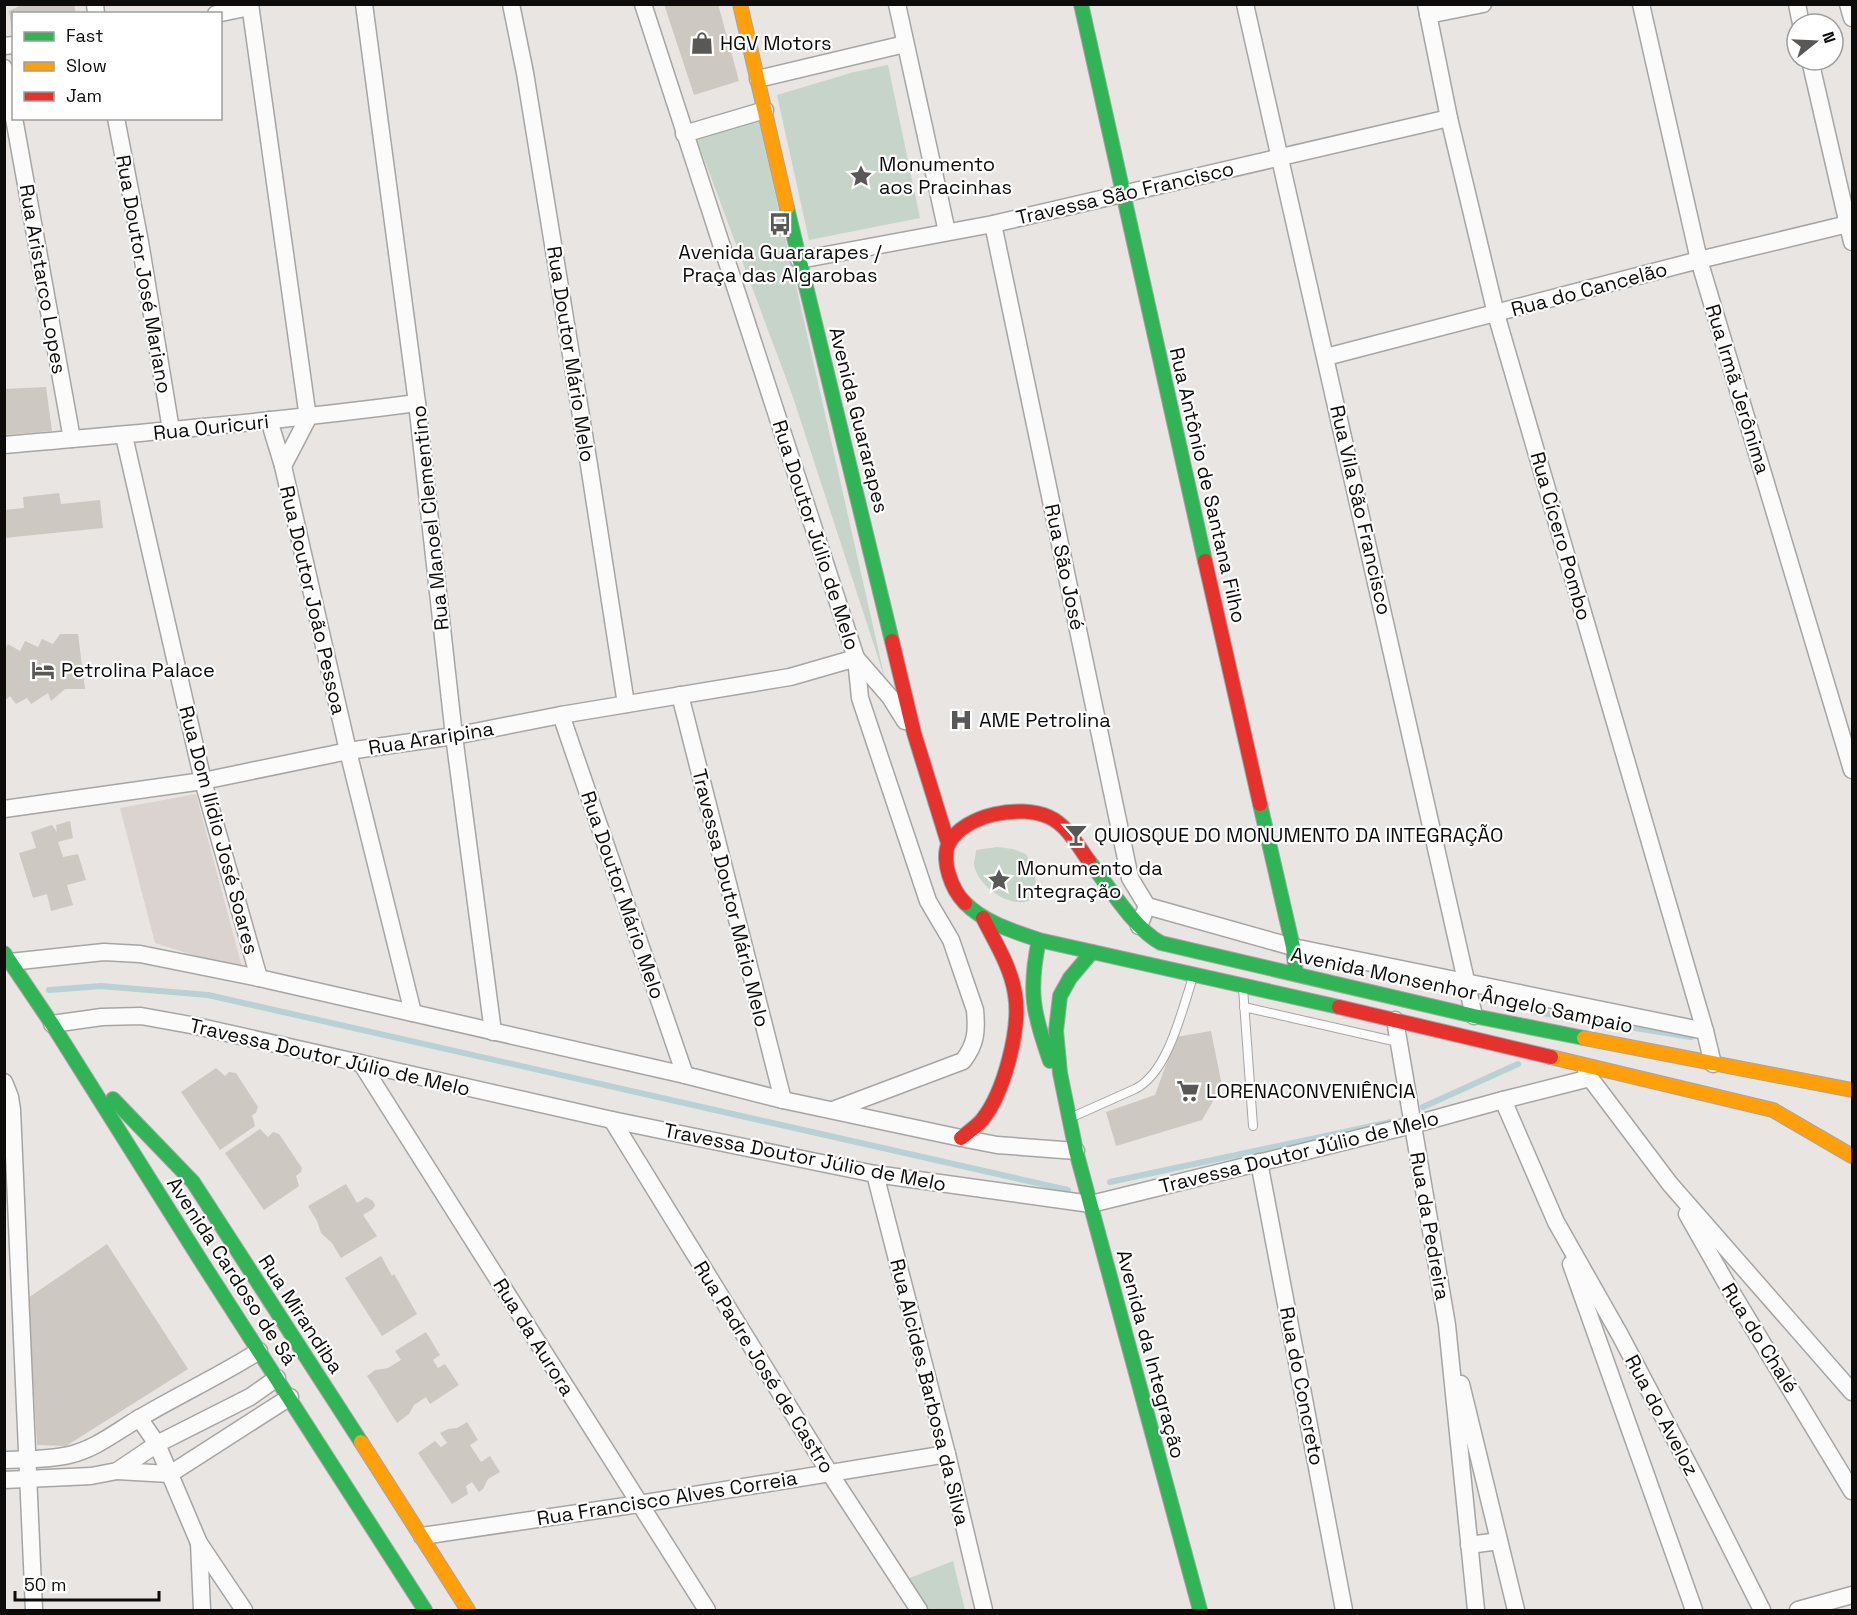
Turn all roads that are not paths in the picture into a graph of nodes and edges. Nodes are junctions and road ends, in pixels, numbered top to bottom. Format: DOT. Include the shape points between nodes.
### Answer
graph roads {
  1 [pos="364,4"];
  2 [pos="511,4"];
  3 [pos="643,4"];
  4 [pos="740,4"];
  5 [pos="897,4"];
  6 [pos="1081,4"];
  7 [pos="1245,4"];
  8 [pos="1483,4"];
  9 [pos="1641,4"];
  10 [pos="1848,4"];
  11 [pos="250,6"];
  12 [pos="1427,10"];
  13 [pos="222,13"];
  14 [pos="1852,18"];
  15 [pos="905,44"];
  16 [pos="4,68"];
  17 [pos="1812,72"];
  18 [pos="758,79"];
  19 [pos="12,108"];
  20 [pos="765,110"];
  21 [pos="1449,118"];
  22 [pos="14,120"];
  23 [pos="116,120"];
  24 [pos="684,134"];
  25 [pos="1281,157"];
  26 [pos="1122,193"];
  27 [pos="993,224"];
  28 [pos="1850,224"];
  29 [pos="947,232"];
  30 [pos="1852,242"];
  31 [pos="799,260"];
  32 [pos="1699,260"];
  33 [pos="1496,314"];
  34 [pos="1326,357"];
  35 [pos="417,403"];
  36 [pos="308,418"];
  37 [pos="268,420"];
  38 [pos="171,430"];
  39 [pos="124,436"];
  40 [pos="72,439"];
  41 [pos="4,445"];
  42 [pos="283,466"];
  43 [pos="856,658"];
  44 [pos="680,695"];
  45 [pos="626,704"];
  46 [pos="561,715"];
  47 [pos="914,733"];
  48 [pos="454,736"];
  49 [pos="348,751"];
  50 [pos="1852,770"];
  51 [pos="203,781"];
  52 [pos="4,809"];
  53 [pos="948,843"];
  54 [pos="1147,906"];
  55 [pos="983,918"];
  56 [pos="1139,926"];
  57 [pos="1039,939"];
  58 [pos="1293,947"];
  59 [pos="1092,952"];
  60 [pos="7,957"];
  61 [pos="1194,974"];
  62 [pos="1296,974"];
  63 [pos="259,978"];
  64 [pos="1468,984"];
  65 [pos="1243,985"];
  66 [pos="1244,1007"];
  67 [pos="413,1013"];
  68 [pos="1474,1016"];
  69 [pos="1395,1020"];
  70 [pos="52,1024"];
  71 [pos="1705,1031"];
  72 [pos="493,1032"];
  73 [pos="1398,1042"];
  74 [pos="75,1060"];
  75 [pos="361,1064"];
  76 [pos="1713,1064"];
  77 [pos="1587,1072"];
  78 [pos="685,1075"];
  79 [pos="4,1082"];
  80 [pos="1852,1090"];
  81 [pos="783,1100"];
  82 [pos="1503,1100"];
  83 [pos="833,1110"];
  84 [pos="1067,1112"];
  85 [pos="612,1120"];
  86 [pos="1412,1125"];
  87 [pos="1253,1126"];
  88 [pos="961,1138"];
  89 [pos="1076,1151"];
  90 [pos="1852,1156"];
  91 [pos="1259,1162"];
  92 [pos="875,1174"];
  93 [pos="1670,1184"];
  94 [pos="1091,1204"];
  95 [pos="1556,1222"];
  96 [pos="1447,1325"];
  97 [pos="259,1351"];
  98 [pos="278,1378"];
  99 [pos="1643,1380"];
  100 [pos="1616,1391"];
  101 [pos="1852,1392"];
  102 [pos="290,1397"];
  103 [pos="139,1418"];
  104 [pos="158,1444"];
  105 [pos="947,1454"];
  106 [pos="26,1459"];
  107 [pos="4,1460"];
  108 [pos="117,1471"];
  109 [pos="829,1472"];
  110 [pos="170,1474"];
  111 [pos="28,1478"];
  112 [pos="4,1480"];
  113 [pos="1852,1491"];
  114 [pos="639,1504"];
  115 [pos="422,1536"];
  116 [pos="1499,1541"];
  117 [pos="199,1543"];
  118 [pos="1469,1545"];
  119 [pos="1852,1595"];
  120 [pos="34,1611"];
  121 [pos="202,1611"];
  122 [pos="244,1611"];
  123 [pos="425,1611"];
  124 [pos="468,1611"];
  125 [pos="707,1611"];
  126 [pos="920,1611"];
  127 [pos="984,1611"];
  128 [pos="1200,1611"];
  129 [pos="1344,1611"];
  130 [pos="1476,1611"];
  131 [pos="1516,1611"];
  132 [pos="1694,1611"];
  133 [pos="1762,1611"];
  134 [pos="1798,1611"];
  1 -- 35 [label="street, Rua Manoel Clementino"];
  2 -- 45 [label="street, Rua Doutor Mário Melo" via="588,454"];
  3 -- 24 [label="street, Rua Doutor Júlio de Melo"];
  4 -- 18 [label="main road, Avenida Guararapes"];
  5 -- 15 [label="street"];
  6 -- 26 [label="main road, Rua Antônio de Santana Filho"];
  7 -- 25 [label="street, Rua Vila São Francisco"];
  8 -- 12 [label="street"];
  9 -- 32 [label="street, Rua Irmã Jerônima"];
  10 -- 14 [label="street"];
  11 -- 13 [label="street"];
  11 -- 36 [label="street"];
  12 -- 21 [label="street, Rua Cícero Pombo"];
  15 -- 18 [label="street"];
  15 -- 29 [label="street"];
  16 -- 19 [label="street, Rua Aristarco Lopes"];
  17 -- 28 [label="street"];
  18 -- 20 [label="main road, Avenida Guararapes"];
  20 -- 24 [label="street"];
  20 -- 31 [label="main road, Avenida Guararapes"];
  21 -- 25 [label="street, Travessa São Francisco"];
  21 -- 33 [label="street, Rua Cícero Pombo"];
  22 -- 40 [label="street, Rua Aristarco Lopes"];
  23 -- 38 [label="street, Rua Doutor José Mariano"];
  24 -- 43 [label="street, Rua Doutor Júlio de Melo"];
  25 -- 26 [label="street, Travessa São Francisco"];
  25 -- 34 [label="street, Rua Vila São Francisco"];
  26 -- 27 [label="street, Travessa São Francisco"];
  26 -- 58 [label="main road, Rua Antônio de Santana Filho"];
  27 -- 29 [label="street, Travessa São Francisco"];
  27 -- 54 [label="street, Rua São José" via="1130,878"];
  28 -- 30 [label="street"];
  28 -- 32 [label="street, Rua do Cancelão"];
  29 -- 31 [label="street, Travessa São Francisco"];
  31 -- 47 [label="main road, Avenida Guararapes"];
  32 -- 33 [label="street, Rua do Cancelão"];
  32 -- 50 [label="street, Rua Irmã Jerônima"];
  33 -- 34 [label="street, Rua do Cancelão"];
  33 -- 71 [label="street, Rua Cícero Pombo"];
  34 -- 64 [label="street, Rua Vila São Francisco"];
  35 -- 36 [label="street, Rua Ouricuri"];
  35 -- 48 [label="street, Rua Manoel Clementino"];
  36 -- 37 [label="street, Rua Ouricuri"];
  36 -- 42 [label="street, Rua Doutor João Pessoa"];
  37 -- 38 [label="street, Rua Ouricuri"];
  37 -- 42 [label="street, Rua Doutor João Pessoa"];
  38 -- 39 [label="street, Rua Ouricuri"];
  39 -- 40 [label="street, Rua Ouricuri"];
  39 -- 51 [label="street, Rua Dom Ilídio José Soares"];
  40 -- 41 [label="street, Rua Ouricuri"];
  42 -- 49 [label="street, Rua Doutor João Pessoa"];
  43 -- 44 [label="street, Rua Araripina" via="790,677"];
  43 -- 47 [label="street" via="890,697"];
  43 -- 83 [label="street, Rua Doutor Júlio de Melo" via="860,698 920,879 951,940 976,1022 973,1047 963,1061"];
  44 -- 45 [label="street, Rua Araripina"];
  44 -- 81 [label="street, Travessa Doutor Mário Melo"];
  45 -- 46 [label="street, Rua Araripina"];
  46 -- 48 [label="street, Rua Araripina"];
  46 -- 78 [label="street, Rua Doutor Mário Melo"];
  47 -- 53 [label="main road, Avenida Guararapes"];
  48 -- 49 [label="street, Rua Araripina"];
  48 -- 72 [label="street, Rua Manoel Clementino"];
  49 -- 51 [label="street, Rua Araripina"];
  49 -- 67 [label="street, Rua Doutor João Pessoa"];
  51 -- 52 [label="street, Rua Araripina"];
  51 -- 63 [label="street, Rua Dom Ilídio José Soares"];
  53 -- 55 [label="main road, Avenida Guararapes" via="945,861 949,877 960,898"];
  53 -- 56 [label="main road, Avenida Monsenhor Ângelo Sampaio" via="979,820 1004,812 1025,810 1053,817"];
  54 -- 56 [label="street"];
  54 -- 58 [label="street"];
  55 -- 57 [label="main road, Avenida Monsenhor Ângelo Sampaio"];
  55 -- 88 [label="main road" via="1016,994 1016,1020 992,1104 982,1120"];
  56 -- 62 [label="main road, Avenida Monsenhor Ângelo Sampaio" via="1161,943"];
  57 -- 59 [label="main road, Avenida Monsenhor Ângelo Sampaio"];
  57 -- 84 [label="main road, Avenida da Integração" via="1032,999"];
  58 -- 62 [label="main road, Rua Antônio de Santana Filho"];
  58 -- 64 [label="street"];
  59 -- 61 [label="main road, Avenida Monsenhor Ângelo Sampaio"];
  59 -- 84 [label="main road, Avenida da Integração" via="1068,981 1057,1013 1057,1051"];
  60 -- 63 [label="street" via="140,954"];
  60 -- 70 [label="main road, Avenida Cardoso de Sá"];
  61 -- 65 [label="main road, Avenida Monsenhor Ângelo Sampaio"];
  61 -- 84 [label="lane" via="1173,1037 1151,1078 1143,1085"];
  62 -- 68 [label="main road, Avenida Monsenhor Ângelo Sampaio"];
  63 -- 67 [label="street"];
  64 -- 68 [label="street, Rua Vila São Francisco"];
  64 -- 71 [label="street"];
  65 -- 66 [label="lane"];
  65 -- 69 [label="main road, Avenida Monsenhor Ângelo Sampaio"];
  66 -- 73 [label="lane"];
  66 -- 87 [label="lane"];
  67 -- 72 [label="street"];
  68 -- 76 [label="main road, Avenida Monsenhor Ângelo Sampaio"];
  69 -- 73 [label="street, Rua da Pedreira"];
  69 -- 77 [label="main road, Avenida Monsenhor Ângelo Sampaio"];
  70 -- 74 [label="main road, Avenida Cardoso de Sá"];
  70 -- 75 [label="street, Travessa Doutor Júlio de Melo" via="141,1016"];
  71 -- 76 [label="street, Rua Cícero Pombo"];
  72 -- 78 [label="street"];
  73 -- 86 [label="street, Rua da Pedreira"];
  74 -- 97 [label="main road, Avenida Cardoso de Sá"];
  74 -- 115 [label="main road, Rua Mirandiba" via="193,1182"];
  75 -- 85 [label="street, Travessa Doutor Júlio de Melo"];
  75 -- 114 [label="street, Rua da Aurora"];
  76 -- 80 [label="main road, Avenida Monsenhor Ângelo Sampaio"];
  77 -- 82 [label="street, Travessa Doutor Júlio de Melo"];
  77 -- 90 [label="main road, Avenida Monsenhor Ângelo Sampaio" via="1773,1110"];
  77 -- 93 [label="street, Rua do Chalé"];
  78 -- 81 [label="street"];
  79 -- 106 [label="street" via="12,1110"];
  81 -- 83 [label="street"];
  82 -- 86 [label="street, Travessa Doutor Júlio de Melo"];
  82 -- 95 [label="street, Rua do Aveloz"];
  83 -- 88 [label="street"];
  84 -- 89 [label="main road, Avenida da Integração"];
  85 -- 92 [label="street, Travessa Doutor Júlio de Melo"];
  85 -- 109 [label="street, Rua Padre José de Castro"];
  86 -- 91 [label="street, Travessa Doutor Júlio de Melo"];
  86 -- 96 [label="street, Rua da Pedreira"];
  88 -- 89 [label="street"];
  89 -- 94 [label="main road, Avenida da Integração"];
  91 -- 94 [label="street, Travessa Doutor Júlio de Melo"];
  91 -- 129 [label="street, Rua do Concreto"];
  92 -- 94 [label="street, Travessa Doutor Júlio de Melo"];
  92 -- 105 [label="street, Rua Alcides Barbosa da Silva"];
  93 -- 101 [label="street, Rua do Chalé"];
  93 -- 113 [label="street, Rua do Chalé"];
  94 -- 128 [label="main road, Avenida da Integração"];
  95 -- 99 [label="street, Rua do Aveloz"];
  95 -- 100 [label="street, Rua do Aveloz"];
  96 -- 116 [label="street, Rua da Pedreira"];
  96 -- 118 [label="street, Rua da Pedreira"];
  97 -- 98 [label="main road, Avenida Cardoso de Sá"];
  97 -- 103 [label="street"];
  98 -- 102 [label="main road, Avenida Cardoso de Sá"];
  98 -- 104 [label="street" via="250,1397"];
  99 -- 100 [label="street"];
  99 -- 133 [label="street, Rua do Aveloz"];
  100 -- 132 [label="street, Rua do Aveloz"];
  102 -- 110 [label="street"];
  102 -- 123 [label="main road, Avenida Cardoso de Sá"];
  103 -- 104 [label="street"];
  103 -- 106 [label="street" via="79,1452"];
  104 -- 108 [label="street"];
  104 -- 110 [label="street"];
  105 -- 109 [label="street, Rua Francisco Alves Correia"];
  105 -- 127 [label="street, Rua Alcides Barbosa da Silva"];
  106 -- 107 [label="street"];
  106 -- 111 [label="street"];
  108 -- 110 [label="street"];
  108 -- 111 [label="street"];
  109 -- 114 [label="street, Rua Francisco Alves Correia"];
  109 -- 126 [label="street, Rua Padre José de Castro"];
  110 -- 117 [label="street"];
  111 -- 112 [label="street"];
  111 -- 120 [label="street"];
  114 -- 115 [label="street, Rua Francisco Alves Correia"];
  114 -- 125 [label="street, Rua da Aurora"];
  115 -- 124 [label="main road, Rua Mirandiba"];
  116 -- 118 [label="street"];
  116 -- 131 [label="street, Rua da Pedreira"];
  117 -- 121 [label="street"];
  117 -- 122 [label="street"];
  118 -- 130 [label="street, Rua da Pedreira"];
  119 -- 134 [label="street"];
}
